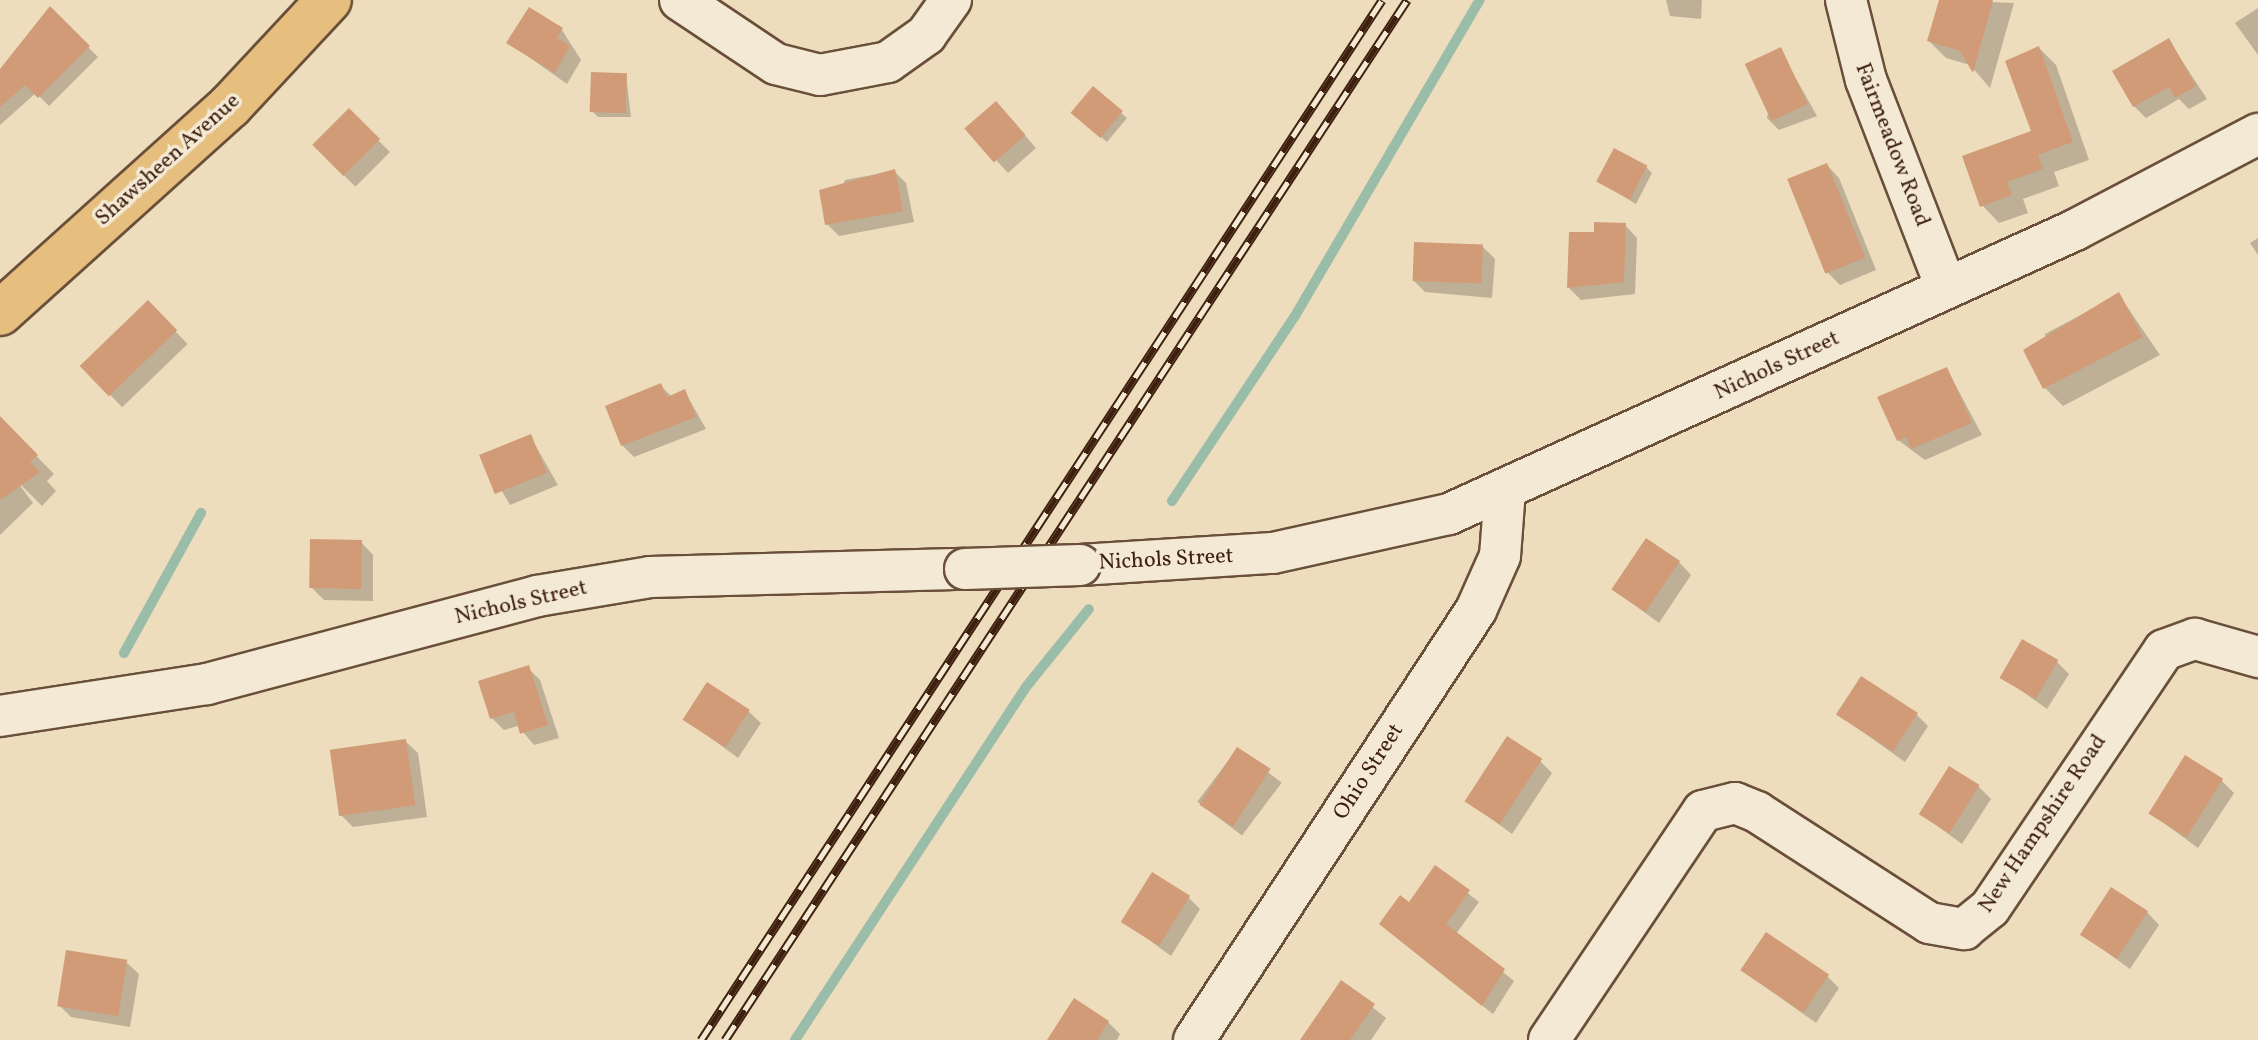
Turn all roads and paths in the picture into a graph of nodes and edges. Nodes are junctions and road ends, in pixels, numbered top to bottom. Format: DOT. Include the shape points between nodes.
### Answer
graph roads {
  1 [pos="329,0"];
  2 [pos="680,0"];
  3 [pos="951,0"];
  4 [pos="1846,0"];
  5 [pos="2258,134"];
  6 [pos="1946,287"];
  7 [pos="0,313"];
  8 [pos="1505,490"];
  9 [pos="2258,657"];
  10 [pos="0,716"];
  11 [pos="1194,1040"];
  12 [pos="1549,1040"];
  1 -- 7 [label="main road, Shawsheen Avenue" via="230,106"];
  2 -- 3 [label="street" via="776,64 820,75 888,62 926,35"];
  4 -- 6 [label="street, Fairmeadow Road" via="1866,80"];
  5 -- 6 [label="street, Nichols Street" via="2142,198"];
  6 -- 8 [label="street, Nichols Street"];
  8 -- 10 [label="street, Nichols Street, bridge" via="1395,531 1339,542 1080,565 777,568 621,582 537,596 207,684"];
  8 -- 11 [label="street, Ohio Street" via="1500,556 1476,610"];
  9 -- 12 [label="street, New Hampshire Road" via="2211,641 2178,643 2151,663 1977,922 1946,930 1929,923 1757,812 1719,804 1692,822"];
}
